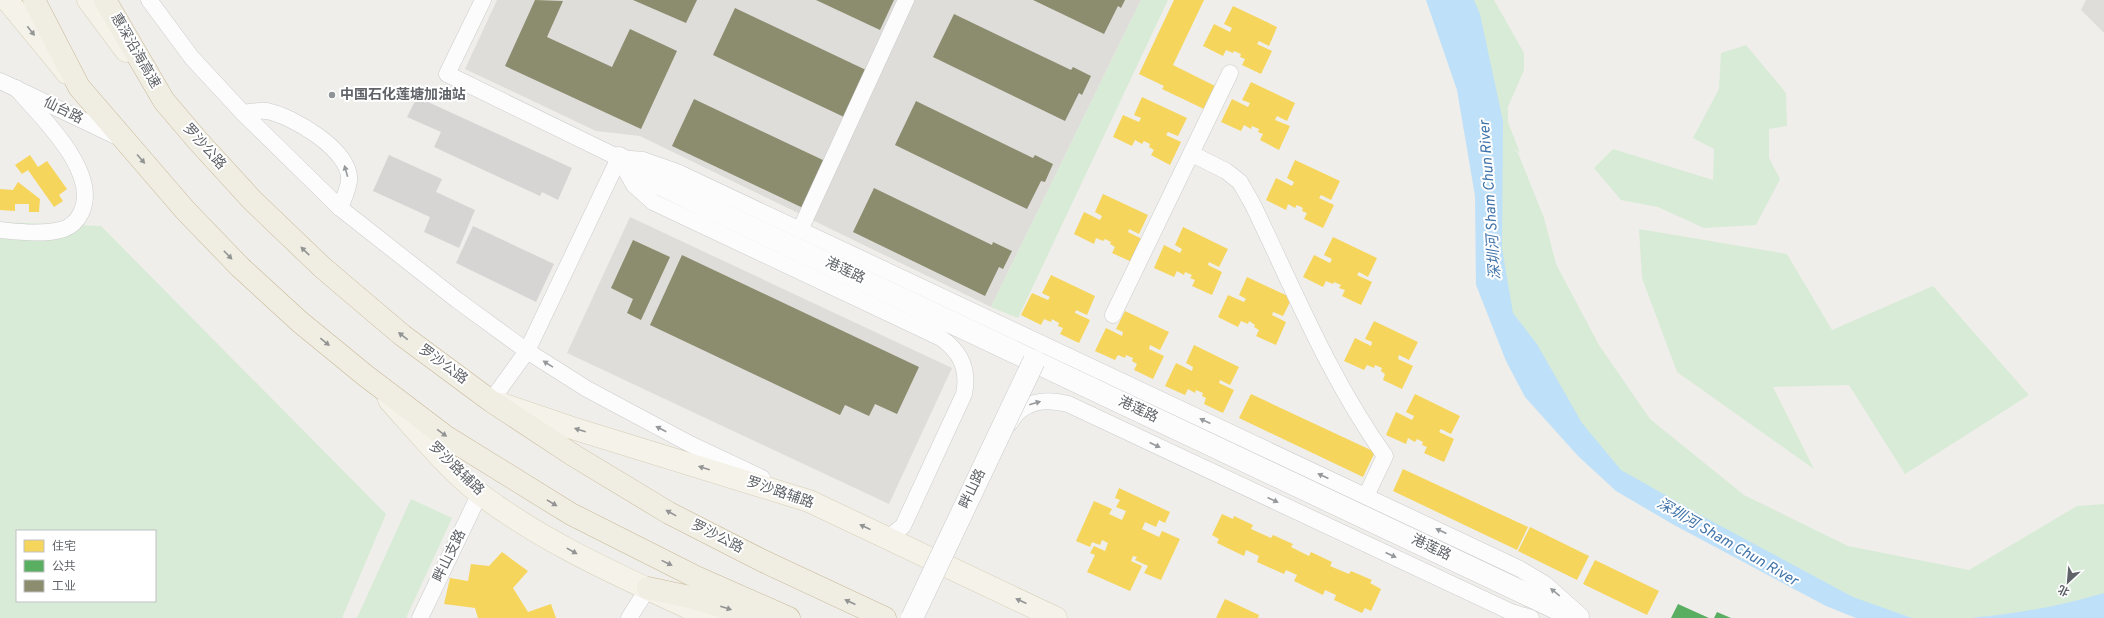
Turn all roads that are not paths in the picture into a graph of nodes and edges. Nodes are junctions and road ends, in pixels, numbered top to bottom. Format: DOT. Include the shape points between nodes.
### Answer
graph roads {
  1 [pos="7,0"];
  2 [pos="34,0"];
  3 [pos="88,0"];
  4 [pos="105,0"];
  5 [pos="148,0"];
  6 [pos="483,0"];
  7 [pos="906,0"];
  8 [pos="1230,73"];
  9 [pos="0,81"];
  10 [pos="79,87"];
  11 [pos="16,88"];
  12 [pos="164,101"];
  13 [pos="243,113"];
  14 [pos="125,141"];
  15 [pos="1192,154"];
  16 [pos="619,158"];
  17 [pos="340,208"];
  18 [pos="0,230"];
  19 [pos="800,230"];
  20 [pos="1113,315"];
  21 [pos="527,351"];
  22 [pos="1034,361"];
  23 [pos="366,376"];
  24 [pos="491,400"];
  25 [pos="480,493"];
  26 [pos="1366,496"];
  27 [pos="809,501"];
  28 [pos="888,538"];
  29 [pos="954,569"];
  30 [pos="648,588"];
  31 [pos="420,618"];
  32 [pos="629,618"];
  33 [pos="710,618"];
  34 [pos="763,618"];
  35 [pos="789,618"];
  36 [pos="885,618"];
  37 [pos="912,618"];
  38 [pos="1056,618"];
  39 [pos="1530,618"];
  40 [pos="1577,618"];
  41 [pos="1584,618"];
  1 -- 10 [label="main road, one-way"];
  2 -- 10 [label="highway"];
  3 -- 12 [label="main road, 罗沙公路"];
  4 -- 12 [label="highway, 惠深沿海高速"];
  5 -- 13 [label="street" via="192,58"];
  6 -- 16 [label="street" via="447,74"];
  7 -- 19 [label="street"];
  8 -- 15 [label="street"];
  9 -- 11 [label="street, 仙台路"];
  10 -- 14 [label="highway"];
  11 -- 14 [label="street, 仙台路"];
  11 -- 18 [label="street" via="63,142 81,174 86,193 83,208 76,222 64,229 32,233"];
  24 -- 12 [label="highway, 罗沙公路, one-way" via="402,335 323,268 252,200"];
  13 -- 17 [label="street"];
  17 -- 13 [label="street, one-way" via="349,181 344,163 327,141 287,118 266,111"];
  14 -- 23 [label="highway, one-way" via="185,210 240,267 300,322"];
  15 -- 20 [label="street"];
  15 -- 26 [label="street" via="1226,171 1240,182 1339,384 1360,422 1385,456"];
  16 -- 19 [label="street" via="660,164"];
  16 -- 21 [label="street"];
  16 -- 22 [label="street, 港莲路" via="650,179"];
  16 -- 28 [label="street" via="634,185 653,202 941,338 958,354 966,374 964,394 903,526"];
  17 -- 21 [label="street" via="457,300"];
  26 -- 19 [label="street, one-way"];
  21 -- 24 [label="street"];
  27 -- 21 [label="street, one-way" via="643,420"];
  22 -- 37 [label="street, 畔山路, bridge"];
  22 -- 40 [label="street, 港莲路"];
  23 -- 25 [label="main road, 罗沙路辅路" via="446,461"];
  23 -- 35 [label="highway, one-way" via="445,436 571,514 689,574"];
  27 -- 24 [label="main road, 罗沙路辅路, one-way" via="572,428"];
  36 -- 24 [label="highway, 罗沙公路, one-way" via="763,562 669,513 573,455"];
  25 -- 30 [label="main road, 罗沙路辅路, one-way" via="547,537"];
  25 -- 31 [label="street, 畔山支路"];
  41 -- 26 [label="street, one-way" via="1545,584 1520,569"];
  28 -- 27 [label="main road, 罗沙路辅路, one-way"];
  28 -- 29 [label="main road, 罗沙路辅路"];
  38 -- 29 [label="main road, 罗沙路辅路, one-way"];
  29 -- 39 [label="street, one-way" via="951,557 955,541 1013,417 1029,405 1050,401 1077,408"];
  30 -- 32 [label="street"];
  30 -- 33 [label="main road, 罗沙路辅路"];
  30 -- 34 [label="highway, one-way"];
}
